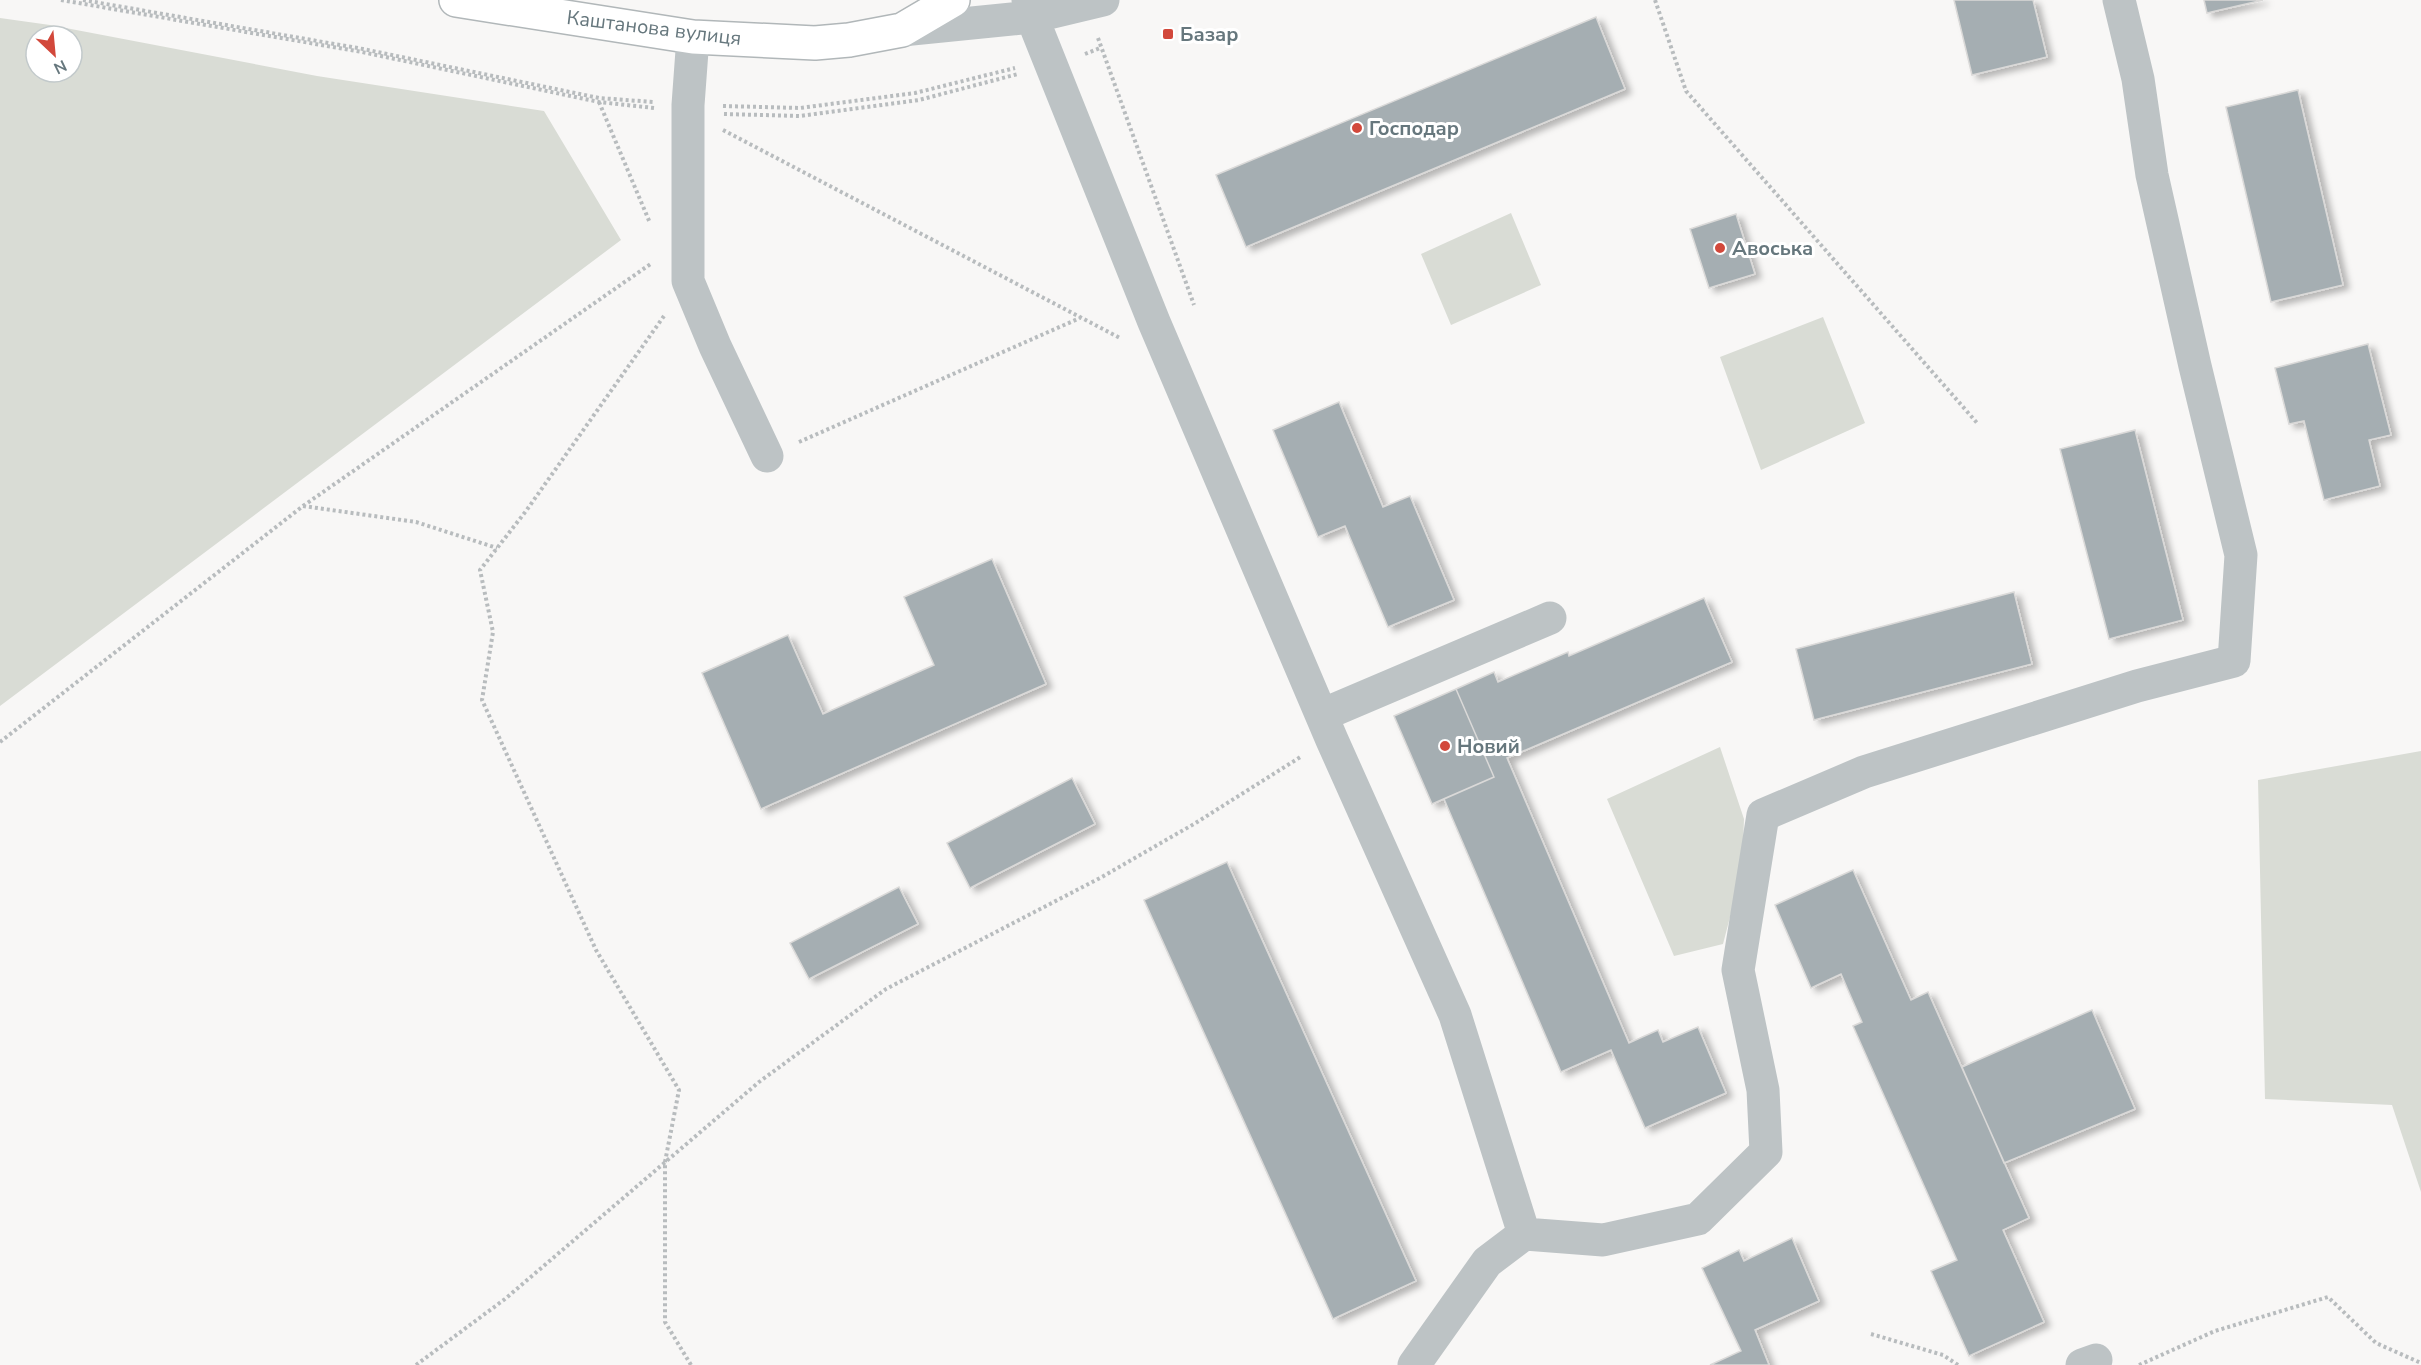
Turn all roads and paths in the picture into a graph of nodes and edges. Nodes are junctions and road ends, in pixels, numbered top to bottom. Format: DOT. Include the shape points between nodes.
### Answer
graph roads {
  1 [pos="62,0"];
  2 [pos="83,0"];
  3 [pos="456,0"];
  4 [pos="953,0"];
  5 [pos="1654,0"];
  6 [pos="2119,0"];
  7 [pos="1096,2"];
  8 [pos="1030,9"];
  9 [pos="902,30"];
  10 [pos="693,37"];
  11 [pos="1052,62"];
  12 [pos="599,102"];
  13 [pos="688,109"];
  14 [pos="655,232"];
  15 [pos="688,281"];
  16 [pos="1194,305"];
  17 [pos="1081,318"];
  18 [pos="1121,339"];
  19 [pos="1978,424"];
  20 [pos="767,456"];
  21 [pos="303,506"];
  22 [pos="497,548"];
  23 [pos="1550,618"];
  24 [pos="1327,727"];
  25 [pos="0,742"];
  26 [pos="665,1162"];
  27 [pos="1524,1234"];
  28 [pos="1871,1334"];
  29 [pos="2421,1363"];
  30 [pos="416,1365"];
  31 [pos="691,1365"];
  32 [pos="1414,1365"];
  33 [pos="1958,1365"];
  34 [pos="2139,1365"];
  1 -- 12 [label="path" via="362,52"];
  2 -- 13 [label="path" via="363,49 599,98"];
  3 -- 10 [label="main road, Каштанова вулиця"];
  4 -- 9 [label="main road, Каштанова вулиця"];
  5 -- 19 [label="path" via="1686,91"];
  6 -- 27 [label="street" via="2138,79 2152,175 2241,555 2234,661 2137,686 1864,772 1763,815 1738,970 1763,1090 1766,1152 1698,1218 1603,1240"];
  7 -- 8 [label="street"];
  7 -- 16 [label="path" via="1100,48"];
  8 -- 9 [label="street"];
  8 -- 11 [label="street"];
  9 -- 10 [label="main road, Каштанова вулиця" via="815,43"];
  10 -- 13 [label="street"];
  11 -- 13 [label="path" via="915,93 800,108"];
  11 -- 13 [label="path" via="919,100 800,116"];
  11 -- 24 [label="street" via="1154,322"];
  12 -- 13 [label="path"];
  12 -- 14 [label="path"];
  13 -- 15 [label="street"];
  13 -- 17 [label="path"];
  15 -- 20 [label="street"];
  15 -- 21 [label="path" via="664,254"];
  15 -- 22 [label="path"];
  17 -- 18 [label="path"];
  17 -- 20 [label="path"];
  21 -- 22 [label="path" via="416,522"];
  21 -- 25 [label="path"];
  22 -- 26 [label="path" via="480,570 494,632 482,700 596,950 679,1090"];
  23 -- 24 [label="street"];
  24 -- 26 [label="path" via="1278,770 1194,824 1100,878 886,989 759,1082"];
  24 -- 27 [label="street" via="1455,1015"];
  26 -- 30 [label="path" via="505,1299"];
  26 -- 31 [label="path" via="664,1322"];
  27 -- 32 [label="street" via="1487,1262"];
  28 -- 33 [label="path" via="1943,1355"];
  29 -- 34 [label="path" via="2376,1343 2328,1297 2215,1331"];
}
